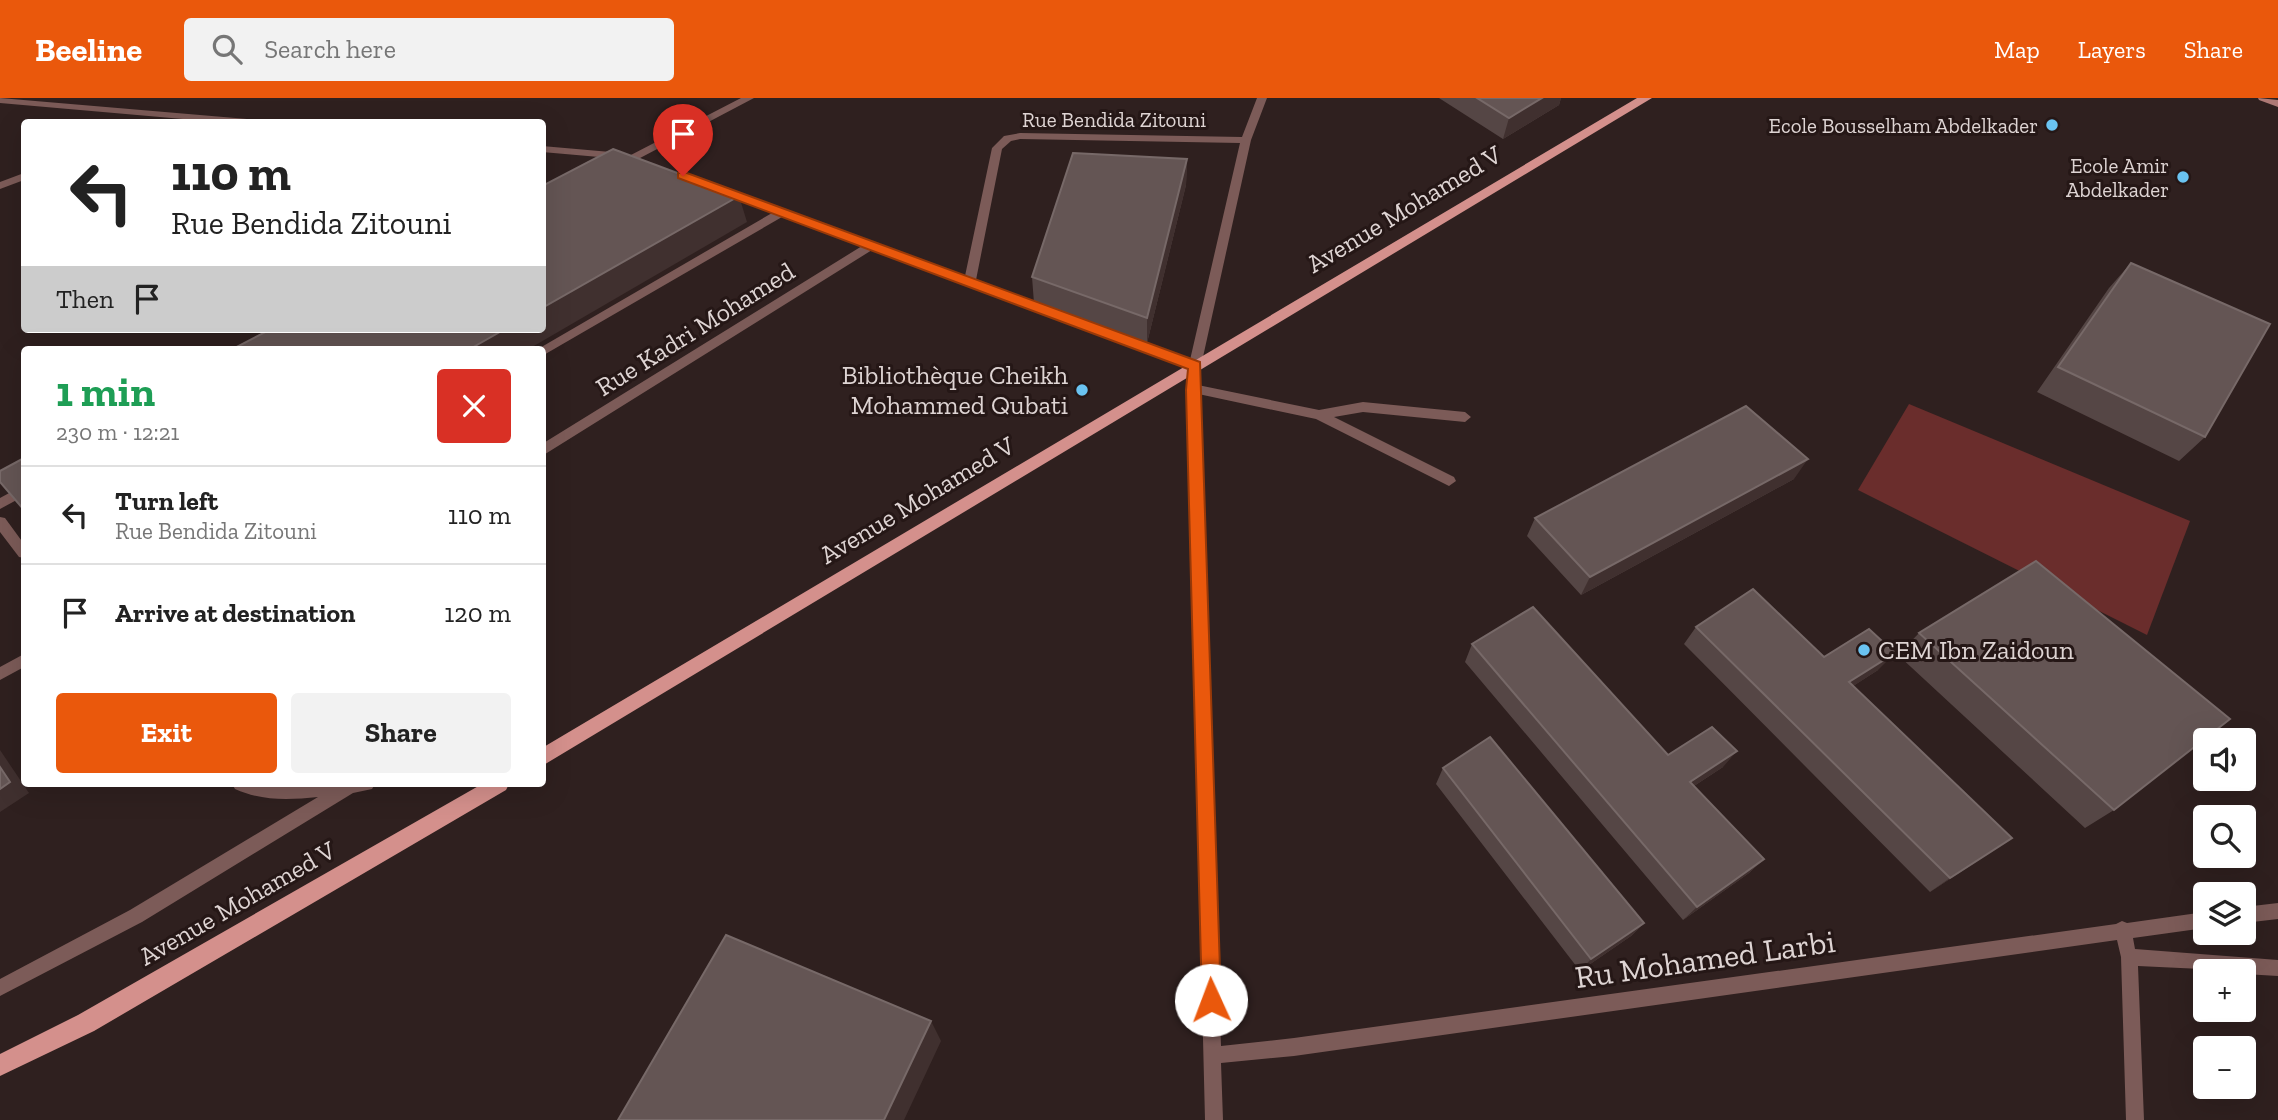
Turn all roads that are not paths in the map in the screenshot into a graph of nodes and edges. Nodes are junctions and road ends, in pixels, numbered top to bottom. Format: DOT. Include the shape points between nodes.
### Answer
graph roads {
  1 [pos="749,98"];
  2 [pos="1262,98"];
  3 [pos="1646,98"];
  4 [pos="2263,98"];
  5 [pos="0,100"];
  6 [pos="2278,104"];
  7 [pos="163,115"];
  8 [pos="153,119"];
  9 [pos="211,119"];
  10 [pos="1246,140"];
  11 [pos="546,149"];
  12 [pos="633,157"];
  13 [pos="645,162"];
  14 [pos="610,170"];
  15 [pos="21,177"];
  16 [pos="708,185"];
  17 [pos="0,186"];
  18 [pos="782,212"];
  19 [pos="871,246"];
  20 [pos="970,282"];
  21 [pos="546,350"];
  22 [pos="1195,366"];
  23 [pos="1193,390"];
  24 [pos="1320,415"];
  25 [pos="1465,418"];
  26 [pos="546,448"];
  27 [pos="1449,481"];
  28 [pos="21,492"];
  29 [pos="0,504"];
  30 [pos="0,522"];
  31 [pos="21,549"];
  32 [pos="21,662"];
  33 [pos="0,674"];
  34 [pos="546,756"];
  35 [pos="244,787"];
  36 [pos="340,787"];
  37 [pos="356,787"];
  38 [pos="494,787"];
  39 [pos="2278,911"];
  40 [pos="2256,914"];
  41 [pos="2193,921"];
  42 [pos="2122,929"];
  43 [pos="2129,957"];
  44 [pos="2278,968"];
  45 [pos="0,988"];
  46 [pos="1213,1055"];
  47 [pos="0,1065"];
  48 [pos="1214,1120"];
  49 [pos="2135,1120"];
  1 -- 12 [label="street"];
  2 -- 10 [label="street"];
  3 -- 22 [label="main road, Avenue Mohamed V"];
  4 -- 6 [label="main road"];
  5 -- 7 [label="street"];
  7 -- 8 [label="street"];
  7 -- 9 [label="street"];
  10 -- 20 [label="street, Rue Bendida Zitouni" via="1008,138 997,148"];
  10 -- 22 [label="street"];
  11 -- 12 [label="street"];
  12 -- 13 [label="street"];
  12 -- 14 [label="street"];
  15 -- 17 [label="street"];
  16 -- 18 [label="street"];
  18 -- 19 [label="street"];
  18 -- 21 [label="street"];
  19 -- 20 [label="street"];
  19 -- 26 [label="street, Rue Kadri Mohamed"];
  20 -- 22 [label="street"];
  22 -- 23 [label="street"];
  22 -- 34 [label="main road, Avenue Mohamed V"];
  23 -- 24 [label="street"];
  23 -- 46 [label="street"];
  24 -- 25 [label="street" via="1363,407"];
  24 -- 27 [label="street"];
  28 -- 29 [label="street"];
  30 -- 31 [label="street"];
  32 -- 33 [label="street"];
  35 -- 36 [label="street" via="283,793"];
  37 -- 45 [label="street" via="136,916"];
  38 -- 47 [label="main road, Avenue Mohamed V" via="86,1023"];
  39 -- 40 [label="street"];
  41 -- 42 [label="street, Ru Mohamed Larbi"];
  42 -- 43 [label="street"];
  42 -- 46 [label="street, Ru Mohamed Larbi"];
  43 -- 44 [label="street"];
  43 -- 49 [label="street"];
  46 -- 48 [label="street"];
}
